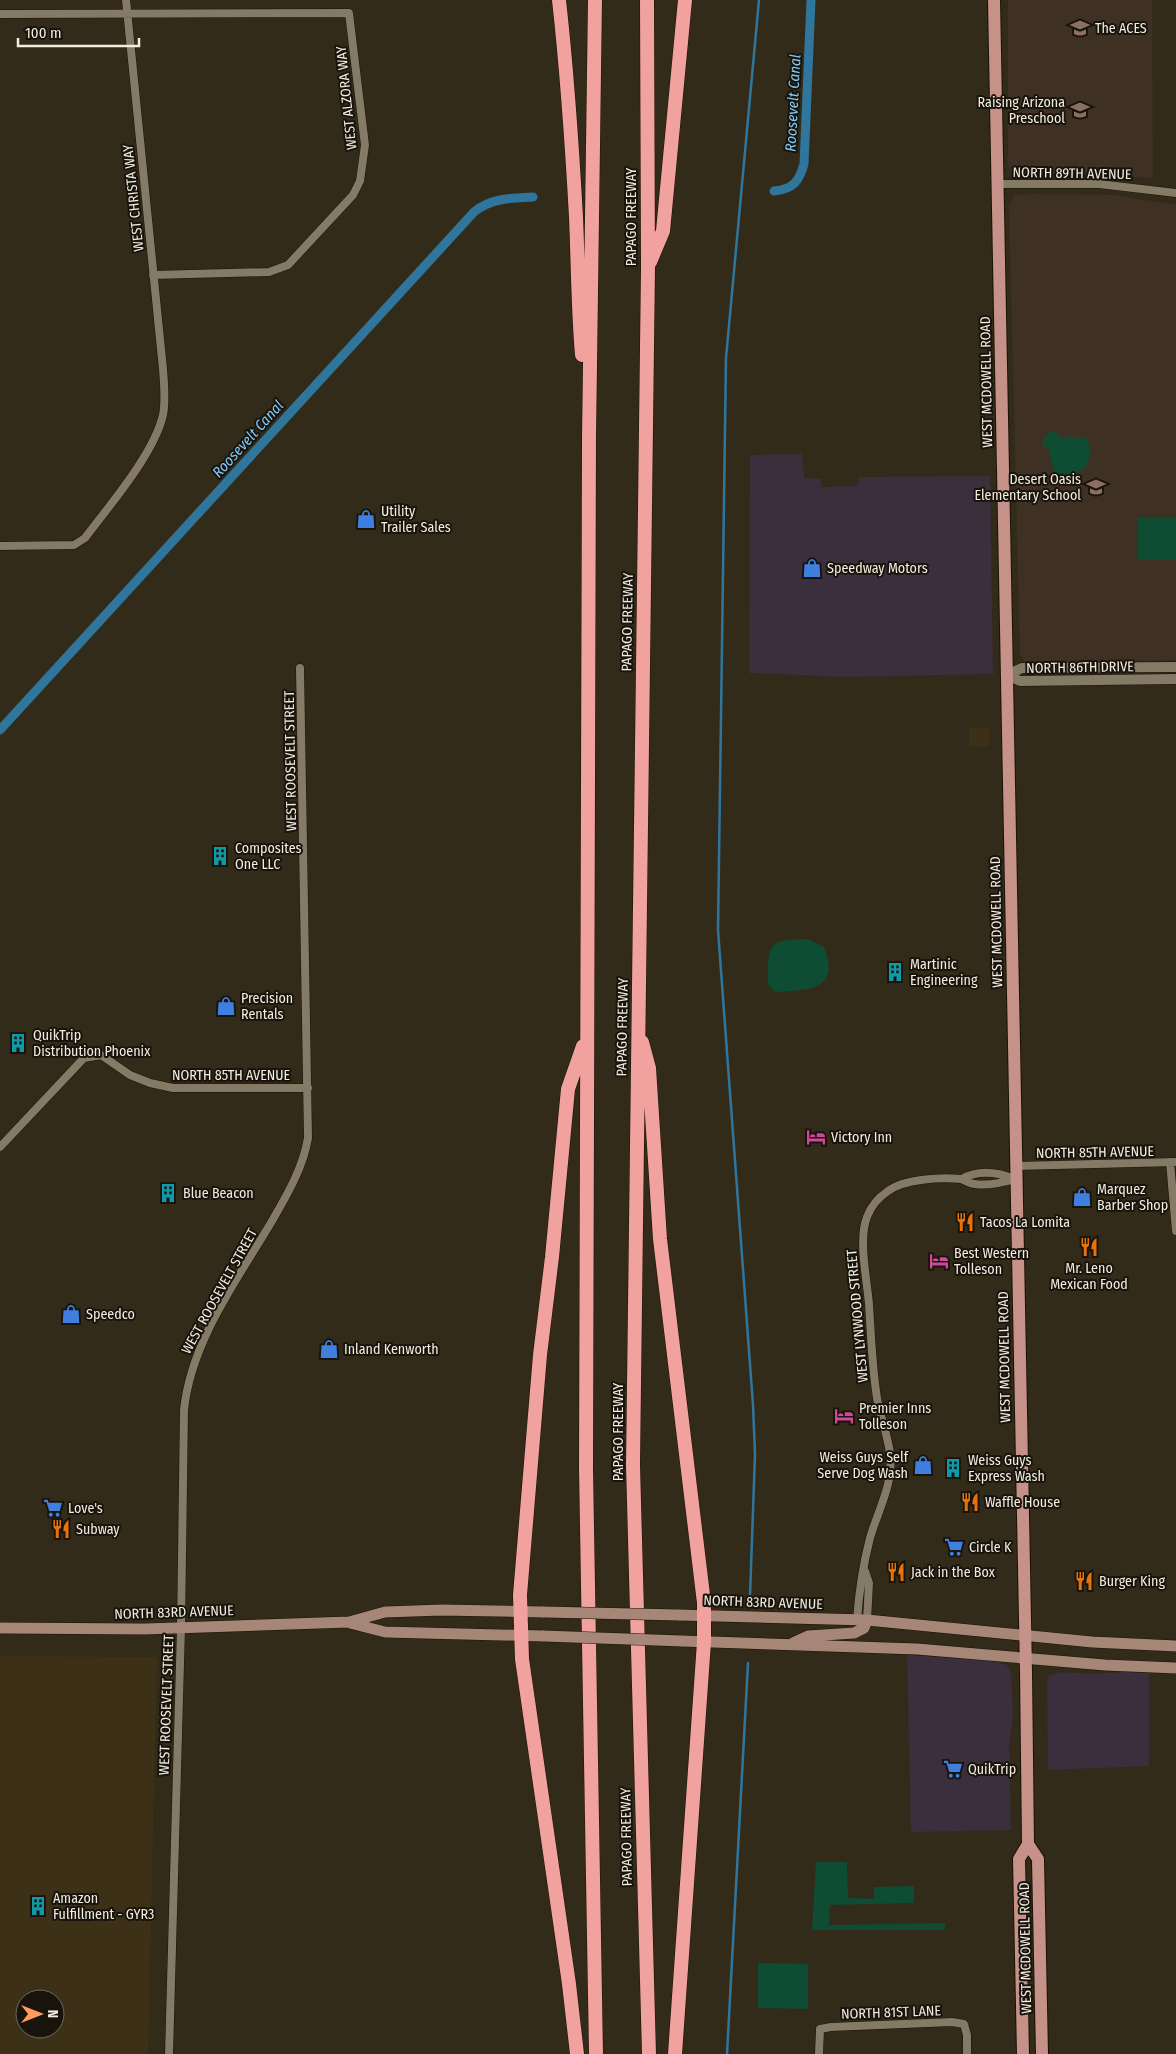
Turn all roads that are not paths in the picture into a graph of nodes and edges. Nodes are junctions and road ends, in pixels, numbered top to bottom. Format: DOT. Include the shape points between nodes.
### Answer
graph roads {
  1 [pos="126,0"];
  2 [pos="559,0"];
  3 [pos="595,0"];
  4 [pos="647,0"];
  5 [pos="685,0"];
  6 [pos="994,0"];
  7 [pos="0,14"];
  8 [pos="127,16"];
  9 [pos="997,184"];
  10 [pos="1176,193"];
  11 [pos="648,267"];
  12 [pos="153,276"];
  13 [pos="589,438"];
  14 [pos="0,546"];
  15 [pos="1176,666"];
  16 [pos="300,668"];
  17 [pos="1007,675"];
  18 [pos="1176,679"];
  19 [pos="638,1024"];
  20 [pos="586,1036"];
  21 [pos="308,1088"];
  22 [pos="0,1147"];
  23 [pos="1173,1162"];
  24 [pos="1015,1172"];
  25 [pos="962,1179"];
  26 [pos="1176,1231"];
  27 [pos="519,1610"];
  28 [pos="704,1615"];
  29 [pos="862,1620"];
  30 [pos="349,1622"];
  31 [pos="0,1628"];
  32 [pos="181,1628"];
  33 [pos="520,1635"];
  34 [pos="1026,1636"];
  35 [pos="704,1642"];
  36 [pos="789,1644"];
  37 [pos="1176,1646"];
  38 [pos="1026,1658"];
  39 [pos="1176,1668"];
  40 [pos="1028,1844"];
  41 [pos="169,2054"];
  42 [pos="577,2054"];
  43 [pos="596,2054"];
  44 [pos="649,2054"];
  45 [pos="674,2054"];
  46 [pos="818,2054"];
  47 [pos="967,2054"];
  48 [pos="1023,2054"];
  49 [pos="1042,2054"];
  1 -- 8 [label="street, WEST CHRISTA WAY"];
  2 -- 13 [label="highway" via="576,218 576,286"];
  3 -- 13 [label="highway"];
  4 -- 11 [label="highway, PAPAGO FREEWAY"];
  5 -- 11 [label="highway" via="663,231"];
  6 -- 9 [label="main road, WEST MCDOWELL ROAD"];
  7 -- 8 [label="street"];
  8 -- 12 [label="street, WEST CHRISTA WAY"];
  8 -- 12 [label="street, WEST ALZORA WAY" via="349,13 365,145 360,181 353,195 288,265 269,272"];
  9 -- 10 [label="street, NORTH 89TH AVENUE" via="1099,184"];
  9 -- 17 [label="main road, WEST MCDOWELL ROAD"];
  11 -- 19 [label="highway, PAPAGO FREEWAY"];
  12 -- 14 [label="street, WEST CHRISTA WAY" via="165,392 163,415 156,437 85,538 74,545"];
  13 -- 20 [label="highway"];
  15 -- 17 [label="street, NORTH 86TH DRIVE" via="1022,668"];
  16 -- 21 [label="street, WEST ROOSEVELT STREET"];
  17 -- 18 [label="street, NORTH 86TH DRIVE" via="1020,681"];
  17 -- 24 [label="main road, WEST MCDOWELL ROAD"];
  19 -- 28 [label="highway" via="649,1068 660,1239"];
  19 -- 44 [label="highway, PAPAGO FREEWAY" via="633,1465"];
  20 -- 27 [label="highway" via="568,1089 540,1355"];
  20 -- 43 [label="highway" via="586,1468"];
  21 -- 22 [label="street, NORTH 85TH AVENUE" via="173,1088 130,1075 101,1055 84,1058"];
  21 -- 32 [label="street, WEST ROOSEVELT STREET" via="308,1138 301,1165 202,1342 187,1384"];
  23 -- 24 [label="street, NORTH 85TH AVENUE"];
  23 -- 26 [label="street"];
  24 -- 25 [label="street" via="973,1173"];
  24 -- 25 [label="street" via="996,1184 973,1184"];
  24 -- 34 [label="main road, WEST MCDOWELL ROAD"];
  25 -- 29 [label="street, WEST LYNWOOD STREET" via="905,1182 890,1189 873,1205 866,1218 864,1245 875,1384 890,1455 890,1470 888,1486 870,1537 865,1571 869,1583"];
  27 -- 28 [label="main road, NORTH 83RD AVENUE, bridge"];
  27 -- 30 [label="main road, NORTH 83RD AVENUE" via="385,1612"];
  27 -- 33 [label="highway"];
  28 -- 29 [label="main road, NORTH 83RD AVENUE"];
  28 -- 35 [label="highway"];
  29 -- 34 [label="main road, NORTH 83RD AVENUE"];
  29 -- 36 [label="main road" via="864,1628 854,1633 808,1636"];
  30 -- 32 [label="main road, NORTH 83RD AVENUE"];
  30 -- 33 [label="main road, NORTH 83RD AVENUE" via="385,1632"];
  31 -- 32 [label="main road, NORTH 83RD AVENUE"];
  32 -- 41 [label="street, WEST ROOSEVELT STREET"];
  33 -- 35 [label="main road, NORTH 83RD AVENUE, bridge"];
  33 -- 42 [label="highway"];
  34 -- 37 [label="main road, NORTH 83RD AVENUE"];
  34 -- 38 [label="main road, WEST MCDOWELL ROAD"];
  35 -- 36 [label="main road, NORTH 83RD AVENUE"];
  35 -- 45 [label="highway"];
  36 -- 38 [label="main road, NORTH 83RD AVENUE" via="917,1649"];
  38 -- 39 [label="main road, NORTH 83RD AVENUE"];
  38 -- 40 [label="main road, WEST MCDOWELL ROAD"];
  40 -- 48 [label="main road, WEST MCDOWELL ROAD" via="1019,1859"];
  40 -- 49 [label="main road, WEST MCDOWELL ROAD" via="1038,1859"];
  46 -- 47 [label="street, NORTH 81ST LANE" via="820,2029 945,2022 964,2024"];
}
